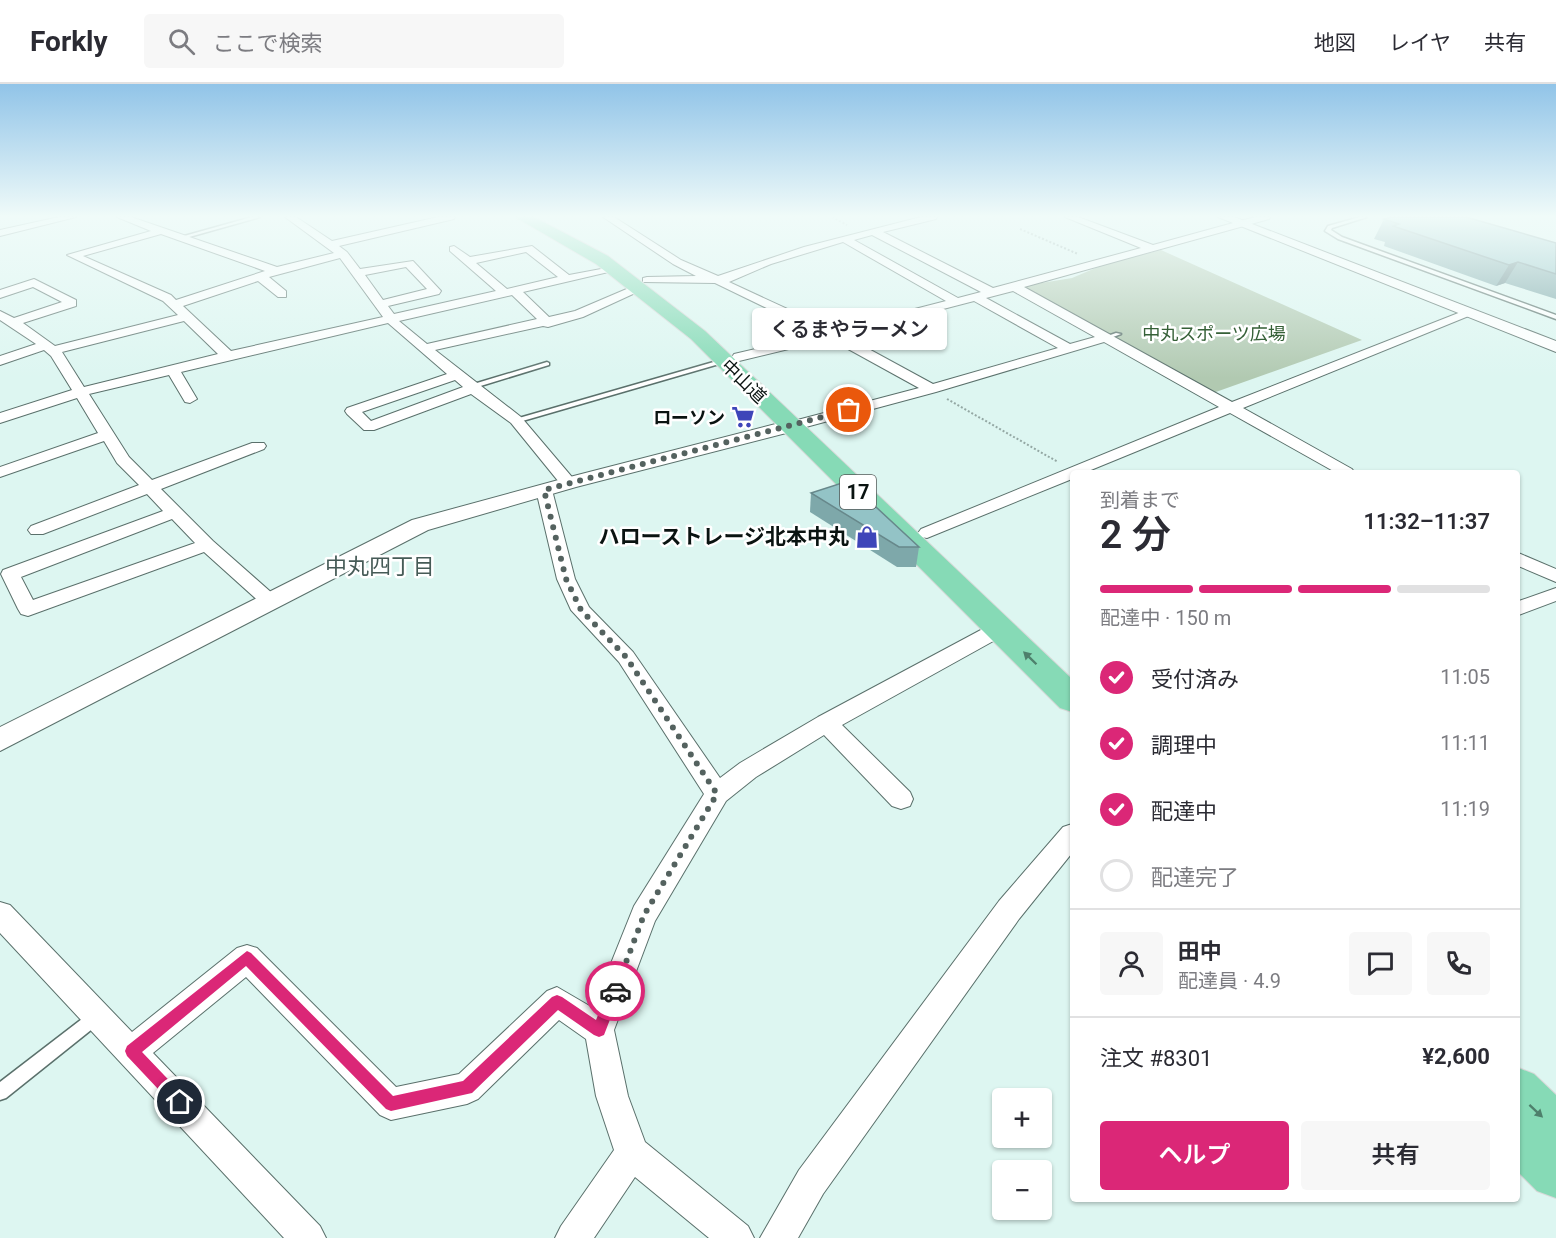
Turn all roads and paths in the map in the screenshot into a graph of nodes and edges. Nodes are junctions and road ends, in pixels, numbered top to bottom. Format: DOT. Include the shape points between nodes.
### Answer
graph roads {
  1 [pos="107,271"];
  2 [pos="273,271"];
  3 [pos="280,271"];
  4 [pos="370,271"];
  5 [pos="417,271"];
  6 [pos="481,271"];
  7 [pos="557,271"];
  8 [pos="601,271"];
  9 [pos="618,271"];
  10 [pos="628,271"];
  11 [pos="695,271"];
  12 [pos="742,271"];
  13 [pos="902,271"];
  14 [pos="950,271"];
  15 [pos="1071,271"];
  16 [pos="1363,271"];
  17 [pos="1430,271"];
  18 [pos="276,272"];
  19 [pos="359,273"];
  20 [pos="261,277"];
  21 [pos="567,279"];
  22 [pos="715,281"];
  23 [pos="643,284"];
  24 [pos="1015,287"];
  25 [pos="510,292"];
  26 [pos="993,293"];
  27 [pos="0,294"];
  28 [pos="282,294"];
  29 [pos="976,297"];
  30 [pos="957,302"];
  31 [pos="381,304"];
  32 [pos="174,305"];
  33 [pos="1470,313"];
  34 [pos="4,317"];
  35 [pos="186,317"];
  36 [pos="1556,317"];
  37 [pos="394,319"];
  38 [pos="548,323"];
  39 [pos="833,335"];
  40 [pos="1112,336"];
  41 [pos="1556,347"];
  42 [pos="50,348"];
  43 [pos="425,348"];
  44 [pos="1068,348"];
  45 [pos="228,357"];
  46 [pos="731,359"];
  47 [pos="0,361"];
  48 [pos="547,364"];
  49 [pos="173,370"];
  50 [pos="457,375"];
  51 [pos="472,387"];
  52 [pos="931,389"];
  53 [pos="80,392"];
  54 [pos="190,399"];
  55 [pos="1230,408"];
  56 [pos="0,418"];
  57 [pos="516,420"];
  58 [pos="800,423"];
  59 [pos="107,435"];
  60 [pos="258,446"];
  61 [pos="1071,470"];
  62 [pos="1079,470"];
  63 [pos="1342,470"];
  64 [pos="0,472"];
  65 [pos="1070,474"];
  66 [pos="569,483"];
  67 [pos="151,488"];
  68 [pos="544,490"];
  69 [pos="173,513"];
  70 [pos="37,530"];
  71 [pos="927,533"];
  72 [pos="207,545"];
  73 [pos="1520,560"];
  74 [pos="1556,576"];
  75 [pos="1556,594"];
  76 [pos="271,601"];
  77 [pos="1520,608"];
  78 [pos="999,629"];
  79 [pos="1070,670"];
  80 [pos="1070,697"];
  81 [pos="826,723"];
  82 [pos="0,740"];
  83 [pos="717,794"];
  84 [pos="901,799"];
  85 [pos="1070,837"];
  86 [pos="0,914"];
  87 [pos="99,1015"];
  88 [pos="599,1030"];
  89 [pos="132,1051"];
  90 [pos="0,1092"];
  91 [pos="1520,1096"];
  92 [pos="1556,1129"];
  93 [pos="1520,1137"];
  94 [pos="632,1153"];
  95 [pos="1556,1172"];
  96 [pos="308,1238"];
  97 [pos="573,1238"];
  98 [pos="736,1238"];
  99 [pos="778,1238"];
  1 -- 32 [label="street" via="167,298"];
  2 -- 18 [label="street"];
  3 -- 18 [label="street"];
  4 -- 19 [label="street"];
  5 -- 31 [label="street" via="435,291"];
  6 -- 25 [label="street"];
  7 -- 21 [label="street"];
  8 -- 21 [label="street"];
  9 -- 23 [label="highway, 中山道 / 17"];
  10 -- 23 [label="highway, 中山道 / 17"];
  11 -- 22 [label="street"];
  12 -- 22 [label="street"];
  13 -- 30 [label="street"];
  14 -- 26 [label="street"];
  15 -- 24 [label="street"];
  16 -- 33 [label="street"];
  17 -- 36 [label="lane"];
  18 -- 20 [label="street"];
  19 -- 31 [label="street"];
  20 -- 28 [label="street"];
  20 -- 32 [label="street"];
  21 -- 25 [label="street"];
  22 -- 23 [label="street"];
  22 -- 39 [label="street"];
  23 -- 38 [label="street" via="579,314"];
  23 -- 46 [label="highway, 中山道 / 17" via="698,335"];
  24 -- 26 [label="street"];
  24 -- 40 [label="street"];
  25 -- 37 [label="street"];
  25 -- 38 [label="street"];
  26 -- 29 [label="street"];
  27 -- 34 [label="street" via="34,284 72,303"];
  29 -- 30 [label="street"];
  29 -- 44 [label="street"];
  30 -- 39 [label="street"];
  31 -- 37 [label="street"];
  32 -- 35 [label="street"];
  33 -- 41 [label="street"];
  33 -- 55 [label="street"];
  34 -- 42 [label="street"];
  35 -- 42 [label="street"];
  35 -- 45 [label="street"];
  37 -- 43 [label="street" via="396,325"];
  37 -- 45 [label="street"];
  38 -- 43 [label="street"];
  39 -- 46 [label="street"];
  39 -- 52 [label="street"];
  40 -- 44 [label="street"];
  40 -- 55 [label="street"];
  42 -- 47 [label="street"];
  42 -- 53 [label="street"];
  43 -- 50 [label="street"];
  44 -- 52 [label="street"];
  45 -- 49 [label="street"];
  46 -- 57 [label="lane"];
  46 -- 58 [label="highway, 中山道 / 17"];
  48 -- 51 [label="lane"];
  49 -- 53 [label="street"];
  49 -- 54 [label="street"];
  50 -- 51 [label="street"];
  50 -- 51 [label="street" via="352,411 369,427"];
  51 -- 57 [label="street"];
  52 -- 58 [label="street"];
  52 -- 61 [label="path"];
  53 -- 56 [label="street"];
  53 -- 59 [label="street"];
  55 -- 62 [label="street"];
  55 -- 63 [label="street"];
  57 -- 66 [label="street"];
  58 -- 66 [label="street"];
  58 -- 71 [label="highway, 中山道 / 17"];
  58 -- 78 [label="highway, 中山道 / 17"];
  59 -- 64 [label="street"];
  59 -- 67 [label="street" via="123,460"];
  60 -- 67 [label="street"];
  65 -- 71 [label="street"];
  66 -- 68 [label="street"];
  67 -- 69 [label="street"];
  67 -- 70 [label="street"];
  68 -- 76 [label="street" via="420,525"];
  68 -- 83 [label="street" via="566,579 581,610 626,657"];
  69 -- 72 [label="street"];
  69 -- 72 [label="street" via="10,574 28,609"];
  71 -- 79 [label="highway, 中山道 / 17"];
  72 -- 76 [label="street"];
  73 -- 74 [label="street"];
  75 -- 77 [label="street"];
  76 -- 82 [label="street"];
  80 -- 78 [label="highway, 中山道 / 17, one-way"];
  78 -- 81 [label="street"];
  81 -- 83 [label="street" via="748,770"];
  81 -- 84 [label="street"];
  83 -- 88 [label="street" via="644,915"];
  85 -- 99 [label="street" via="981,947 811,1182"];
  86 -- 87 [label="street"];
  87 -- 89 [label="street"];
  87 -- 90 [label="lane"];
  88 -- 89 [label="street" via="557,1001 467,1088 391,1104 247,958"];
  88 -- 94 [label="street" via="612,1096"];
  89 -- 96 [label="street"];
  91 -- 92 [label="highway, one-way"];
  93 -- 95 [label="highway"];
  94 -- 97 [label="street"];
  94 -- 98 [label="street"];
}
